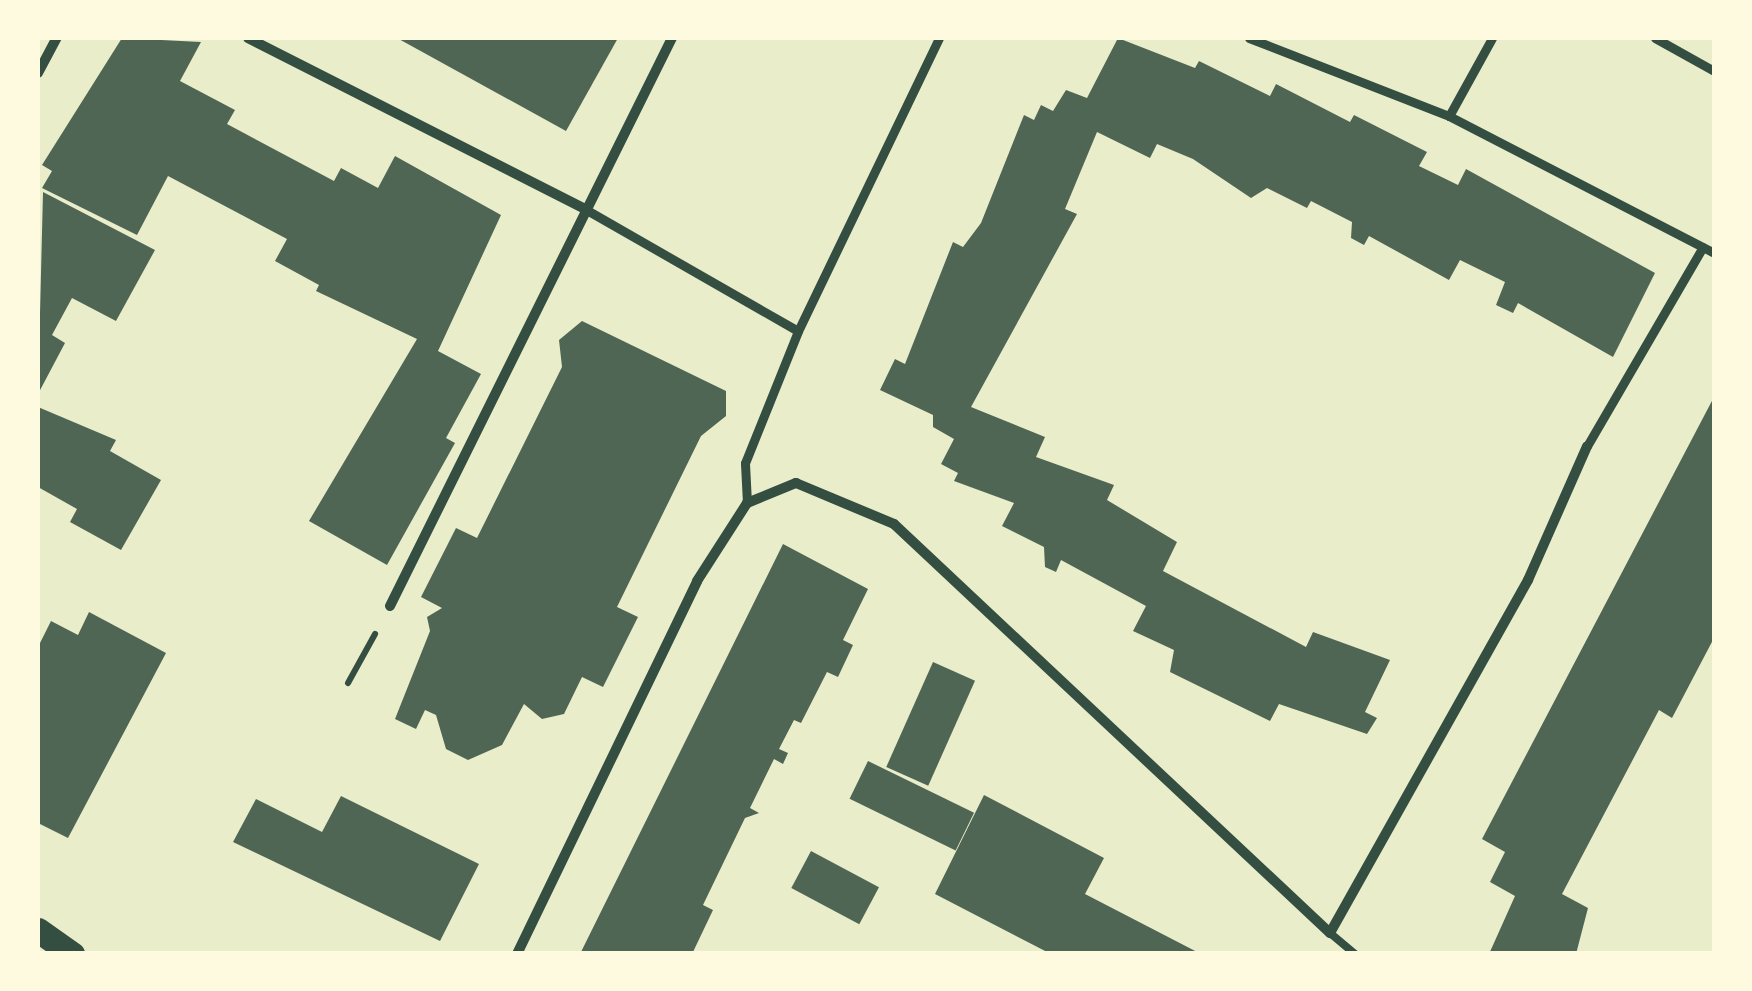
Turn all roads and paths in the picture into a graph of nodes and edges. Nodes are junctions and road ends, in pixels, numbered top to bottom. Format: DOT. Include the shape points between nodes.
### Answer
graph roads {
  1 [pos="57,38"];
  2 [pos="248,38"];
  3 [pos="672,38"];
  4 [pos="939,38"];
  5 [pos="1249,38"];
  6 [pos="1492,38"];
  7 [pos="1655,38"];
  8 [pos="1714,71"];
  9 [pos="38,73"];
  10 [pos="1449,116"];
  11 [pos="584,209"];
  12 [pos="1703,246"];
  13 [pos="1714,252"];
  14 [pos="798,332"];
  15 [pos="1587,446"];
  16 [pos="747,503"];
  17 [pos="390,606"];
  18 [pos="348,683"];
  19 [pos="38,930"];
  20 [pos="1330,933"];
  21 [pos="72,954"];
  22 [pos="517,954"];
  23 [pos="1355,954"];
  1 -- 9 [label="street"];
  2 -- 11 [label="street"];
  3 -- 11 [label="street"];
  4 -- 14 [label="street"];
  5 -- 10 [label="street"];
  6 -- 10 [label="street"];
  7 -- 8 [label="street"];
  10 -- 12 [label="street"];
  11 -- 14 [label="street"];
  11 -- 17 [label="street" via="522,354"];
  12 -- 13 [label="street"];
  12 -- 15 [label="street"];
  14 -- 16 [label="street" via="745,463"];
  15 -- 20 [label="street" via="1528,580"];
  16 -- 20 [label="street" via="796,484 894,524"];
  16 -- 22 [label="street" via="696,580"];
  17 -- 18 [label="path"];
  19 -- 21 [label="main road"];
  20 -- 23 [label="lane"];
}
